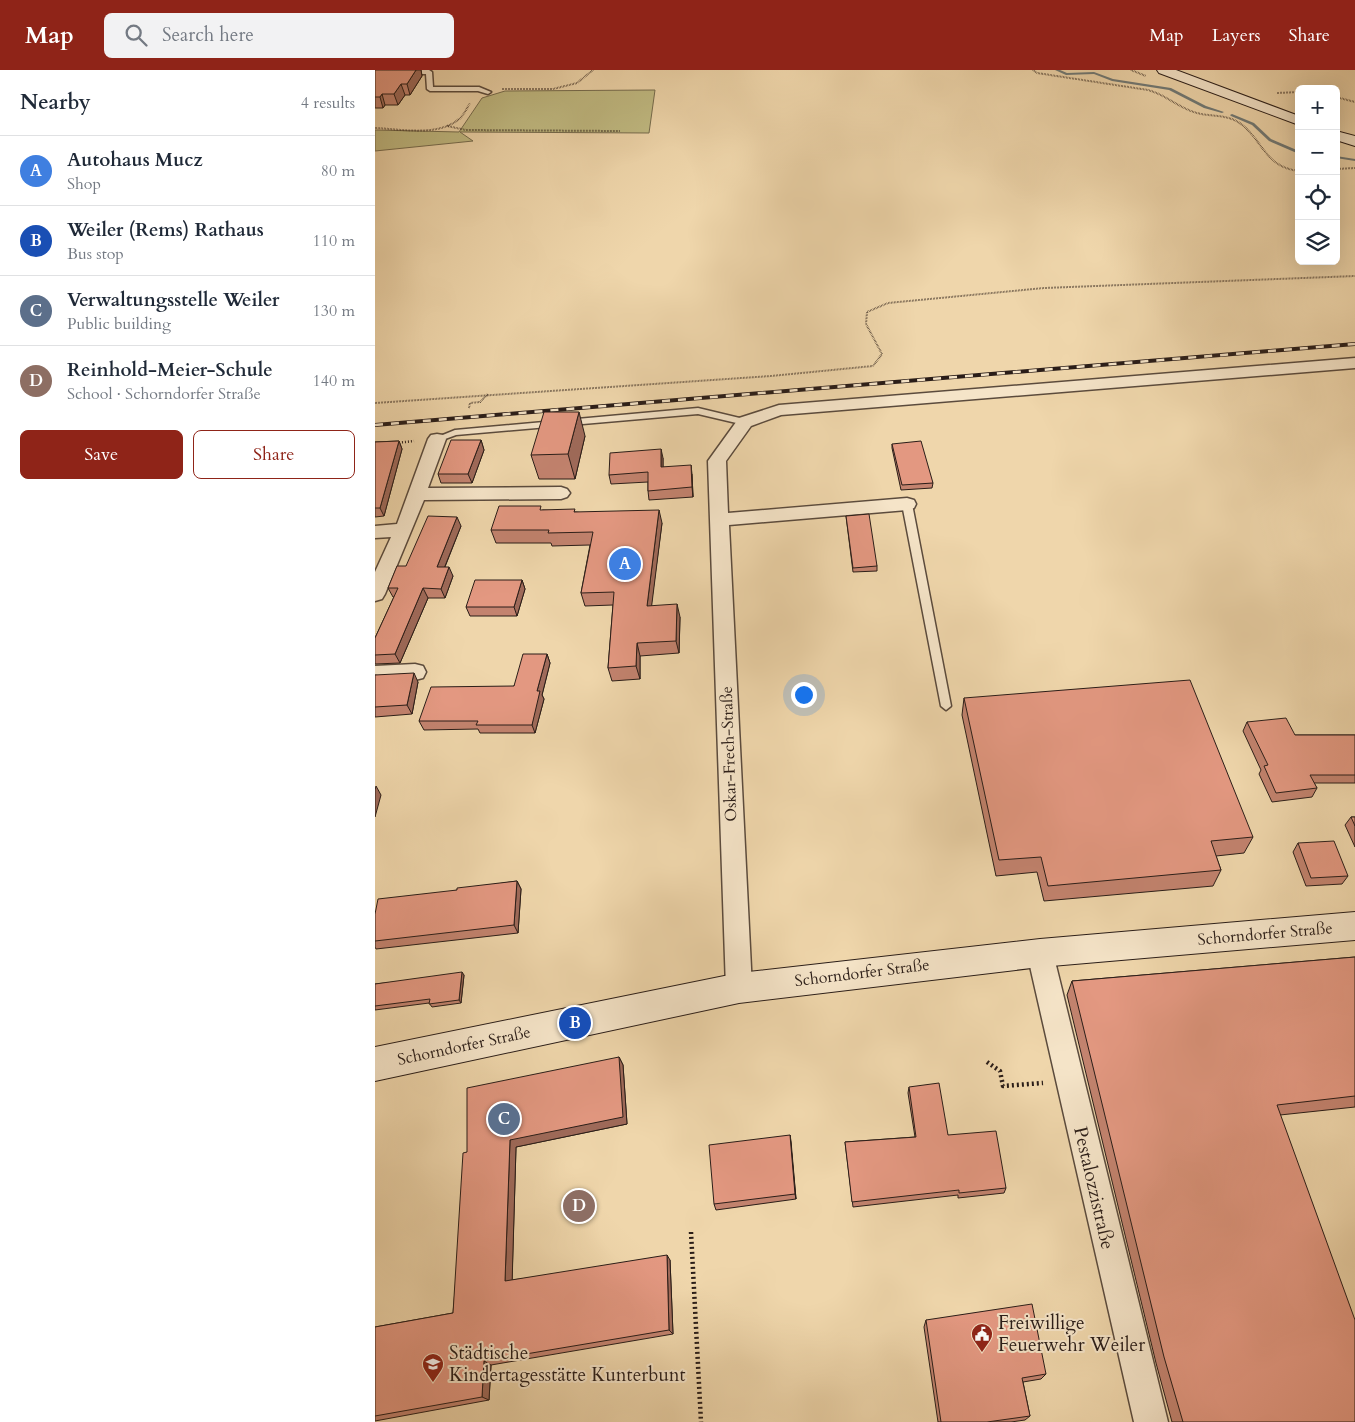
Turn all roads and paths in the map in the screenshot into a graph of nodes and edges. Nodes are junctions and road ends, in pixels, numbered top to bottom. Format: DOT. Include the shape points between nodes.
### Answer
graph roads {
  1 [pos="1033,70"];
  2 [pos="1164,70"];
  3 [pos="402,72"];
  4 [pos="488,92"];
  5 [pos="1340,99"];
  6 [pos="1355,102"];
  7 [pos="1295,119"];
  8 [pos="446,126"];
  9 [pos="621,131"];
  10 [pos="1340,136"];
  11 [pos="1355,141"];
  12 [pos="1355,168"];
  13 [pos="1340,169"];
  14 [pos="1295,170"];
  15 [pos="1355,276"];
  16 [pos="1355,363"];
  17 [pos="488,394"];
  18 [pos="375,403"];
  19 [pos="469,408"];
  20 [pos="745,422"];
  21 [pos="437,439"];
  22 [pos="393,443"];
  23 [pos="561,492"];
  24 [pos="417,494"];
  25 [pos="907,504"];
  26 [pos="719,520"];
  27 [pos="404,529"];
  28 [pos="375,532"];
  29 [pos="375,594"];
  30 [pos="415,672"];
  31 [pos="375,674"];
  32 [pos="946,706"];
  33 [pos="1355,926"];
  34 [pos="1040,953"];
  35 [pos="739,988"];
  36 [pos="987,1062"];
  37 [pos="375,1064"];
  38 [pos="1069,1080"];
  39 [pos="691,1232"];
  40 [pos="701,1422"];
  41 [pos="1151,1422"];
  1 -- 14 [label="path" via="1077,81 1152,91 1191,111 1224,116 1243,126 1274,163"];
  2 -- 7 [label="street"];
  3 -- 4 [label="lane" via="429,72 430,89 479,89"];
  5 -- 6 [label="path"];
  8 -- 9 [label="path" via="466,130"];
  10 -- 11 [label="street"];
  12 -- 13 [label="path"];
  15 -- 17 [label="path" via="1043,288 888,303 867,312 866,324 882,354 873,366 771,376"];
  16 -- 20 [label="street" via="779,410"];
  17 -- 18 [label="path"];
  17 -- 19 [label="path" via="480,402 470,403"];
  20 -- 21 [label="lane" via="698,411 455,434"];
  20 -- 26 [label="street, Oskar-Frech-Straße" via="717,462"];
  21 -- 22 [label="path"];
  21 -- 24 [label="street"];
  23 -- 24 [label="street"];
  24 -- 27 [label="street"];
  25 -- 26 [label="street"];
  25 -- 32 [label="lane"];
  26 -- 35 [label="street, Oskar-Frech-Straße"];
  27 -- 28 [label="street"];
  27 -- 29 [label="street"];
  30 -- 31 [label="street"];
  33 -- 34 [label="street, Schorndorfer Straße"];
  34 -- 35 [label="street, Schorndorfer Straße"];
  34 -- 38 [label="street, Pestalozzistraße"];
  35 -- 37 [label="street, Schorndorfer Straße"];
  36 -- 38 [label="path" via="1000,1072 1003,1086"];
  38 -- 41 [label="street, Pestalozzistraße"];
  39 -- 40 [label="path"];
}
